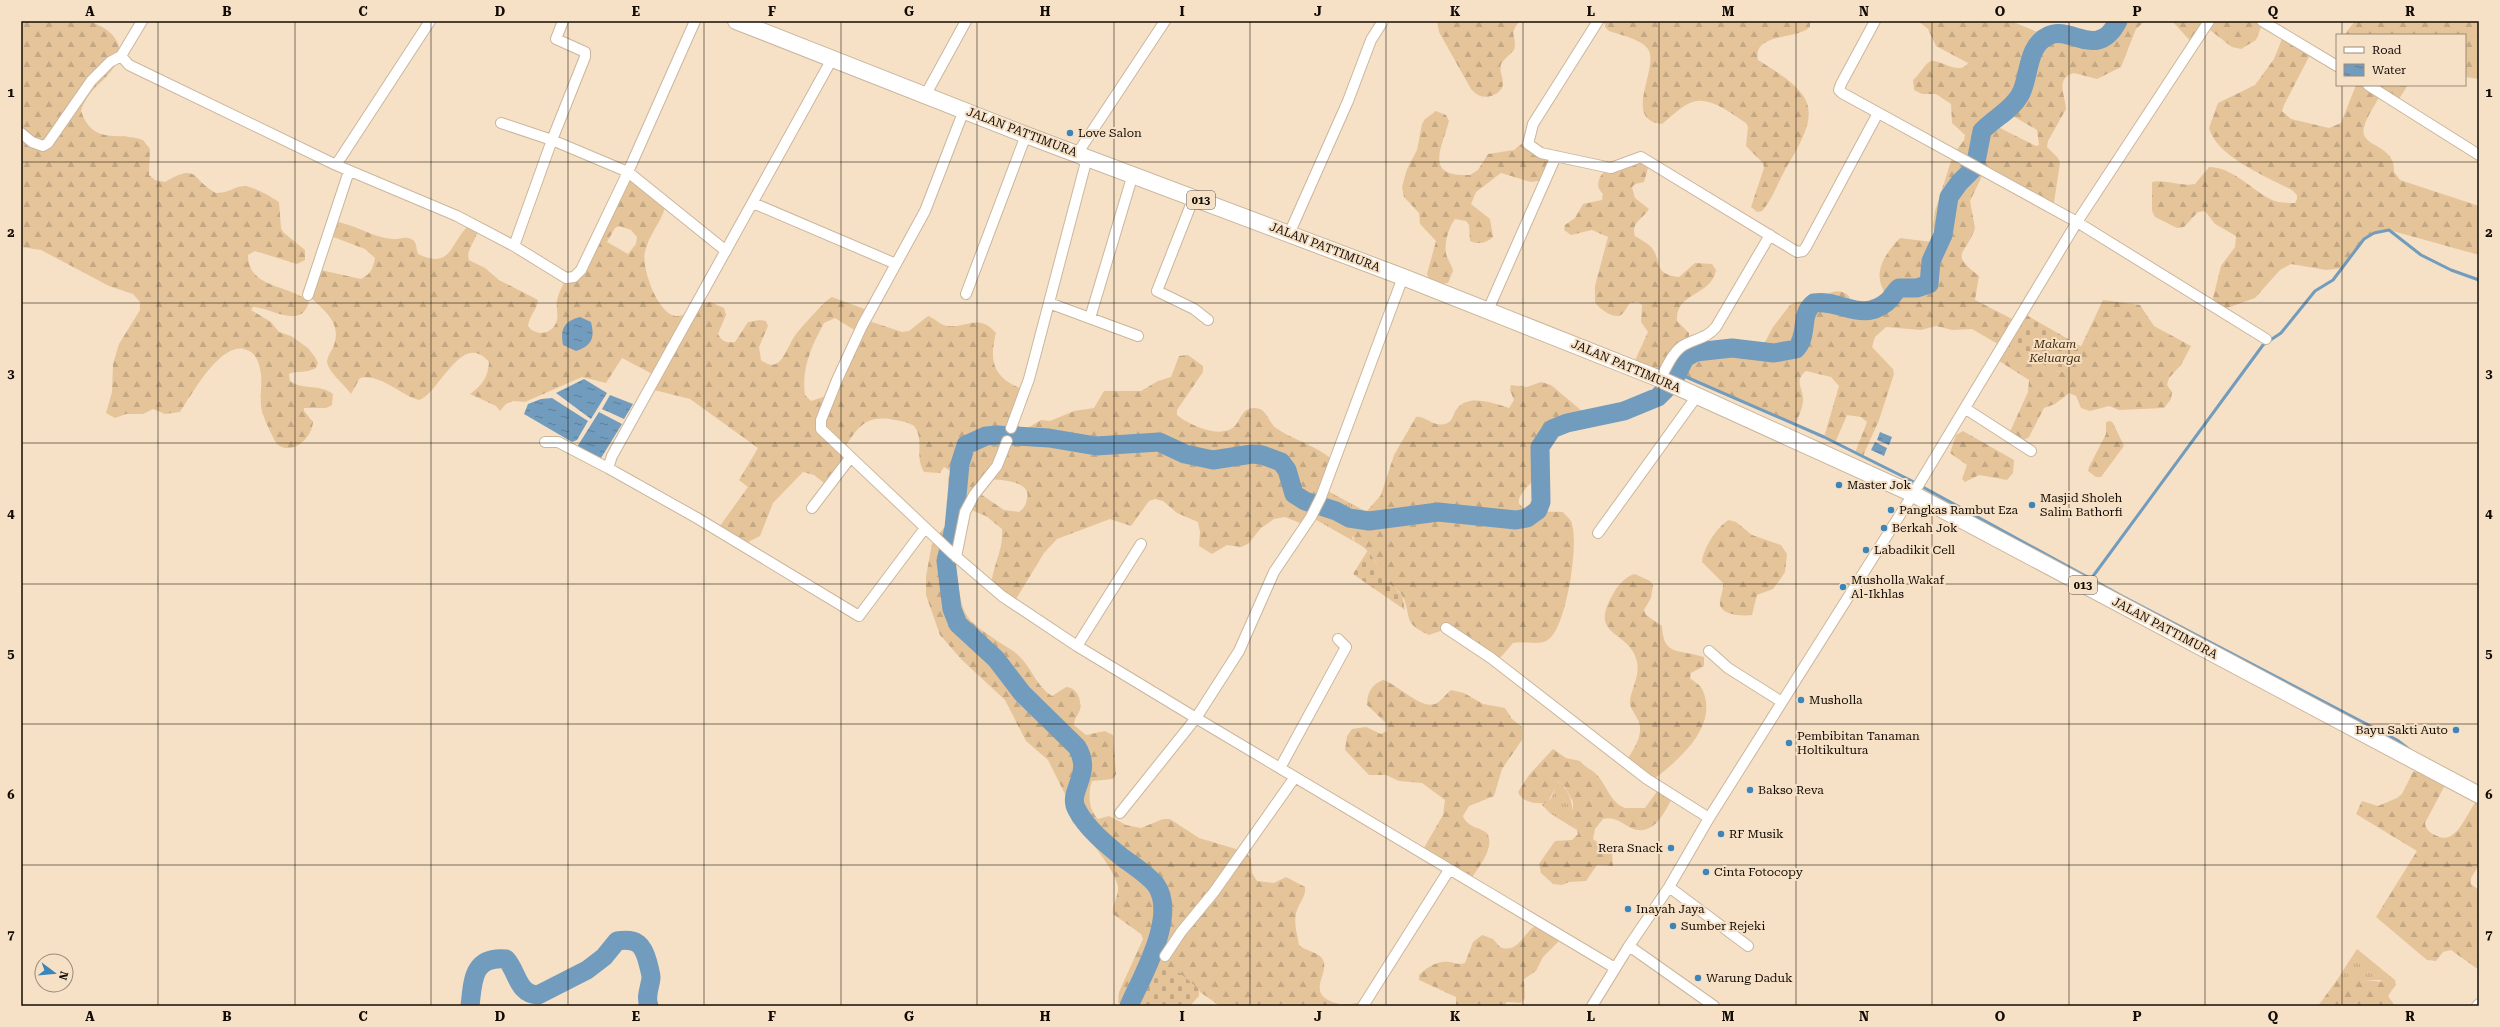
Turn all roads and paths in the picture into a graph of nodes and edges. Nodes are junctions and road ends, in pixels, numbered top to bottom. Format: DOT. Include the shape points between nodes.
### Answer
graph roads {
  1 [pos="142,21"];
  2 [pos="430,21"];
  3 [pos="563,21"];
  4 [pos="695,21"];
  5 [pos="736,21"];
  6 [pos="966,21"];
  7 [pos="1165,21"];
  8 [pos="1382,21"];
  9 [pos="1598,21"];
  10 [pos="1875,21"];
  11 [pos="2209,21"];
  12 [pos="2262,21"];
  13 [pos="121,56"];
  14 [pos="832,58"];
  15 [pos="2336,65"];
  16 [pos="2370,86"];
  17 [pos="926,94"];
  18 [pos="964,110"];
  19 [pos="1878,113"];
  20 [pos="501,123"];
  21 [pos="21,133"];
  22 [pos="1026,135"];
  23 [pos="552,140"];
  24 [pos="2479,155"];
  25 [pos="1082,156"];
  26 [pos="1556,156"];
  27 [pos="336,165"];
  28 [pos="349,170"];
  29 [pos="628,172"];
  30 [pos="1133,174"];
  31 [pos="1194,197"];
  32 [pos="753,204"];
  33 [pos="2077,222"];
  34 [pos="1290,234"];
  35 [pos="1770,235"];
  36 [pos="514,246"];
  37 [pos="726,251"];
  38 [pos="896,264"];
  39 [pos="1403,277"];
  40 [pos="966,294"];
  41 [pos="308,295"];
  42 [pos="1049,303"];
  43 [pos="1488,310"];
  44 [pos="1090,318"];
  45 [pos="1208,320"];
  46 [pos="1138,336"];
  47 [pos="2266,339"];
  48 [pos="1663,381"];
  49 [pos="1697,396"];
  50 [pos="1966,409"];
  51 [pos="1011,428"];
  52 [pos="1007,441"];
  53 [pos="545,442"];
  54 [pos="2032,451"];
  55 [pos="850,458"];
  56 [pos="608,468"];
  57 [pos="1914,491"];
  58 [pos="812,508"];
  59 [pos="924,528"];
  60 [pos="1598,533"];
  61 [pos="1141,544"];
  62 [pos="954,555"];
  63 [pos="1446,628"];
  64 [pos="1338,639"];
  65 [pos="1077,646"];
  66 [pos="1708,651"];
  67 [pos="1782,702"];
  68 [pos="1196,718"];
  69 [pos="1280,768"];
  70 [pos="1295,777"];
  71 [pos="2479,795"];
  72 [pos="1120,813"];
  73 [pos="1709,818"];
  74 [pos="1449,870"];
  75 [pos="1669,887"];
  76 [pos="1629,946"];
  77 [pos="1748,946"];
  78 [pos="1165,956"];
  79 [pos="1615,968"];
  80 [pos="1363,1006"];
  81 [pos="1592,1006"];
  82 [pos="1714,1006"];
  1 -- 13 [label="street"];
  2 -- 27 [label="street"];
  3 -- 23 [label="street" via="556,39 560,43 585,52 585,57"];
  4 -- 29 [label="street"];
  5 -- 14 [label="main road, JALAN PATTIMURA / 013"];
  6 -- 17 [label="street"];
  7 -- 25 [label="street"];
  8 -- 34 [label="street" via="1371,40 1348,101"];
  9 -- 26 [label="street" via="1529,134 1528,144 1532,149"];
  10 -- 19 [label="street" via="1839,90"];
  11 -- 33 [label="street"];
  12 -- 15 [label="street"];
  13 -- 21 [label="street" via="110,62 91,81 46,146 37,144"];
  13 -- 27 [label="street" via="129,65"];
  14 -- 17 [label="main road, JALAN PATTIMURA / 013"];
  14 -- 32 [label="street"];
  16 -- 24 [label="street"];
  17 -- 18 [label="main road, JALAN PATTIMURA / 013"];
  18 -- 22 [label="main road, JALAN PATTIMURA / 013"];
  18 -- 38 [label="street" via="925,211"];
  19 -- 33 [label="street"];
  19 -- 35 [label="street" via="1803,251 1797,252"];
  20 -- 23 [label="street"];
  22 -- 25 [label="main road, JALAN PATTIMURA / 013"];
  22 -- 40 [label="street"];
  23 -- 29 [label="street"];
  23 -- 36 [label="street"];
  25 -- 30 [label="main road, JALAN PATTIMURA / 013"];
  25 -- 42 [label="street"];
  26 -- 35 [label="street" via="1611,168 1641,157"];
  26 -- 43 [label="street"];
  27 -- 28 [label="street"];
  28 -- 36 [label="street" via="457,216"];
  28 -- 41 [label="street"];
  29 -- 36 [label="street" via="581,270 574,277 566,278"];
  29 -- 37 [label="street"];
  30 -- 31 [label="main road, JALAN PATTIMURA / 013"];
  30 -- 44 [label="street"];
  31 -- 34 [label="main road, JALAN PATTIMURA / 013"];
  31 -- 45 [label="street" via="1157,290"];
  32 -- 37 [label="street"];
  32 -- 38 [label="street"];
  33 -- 47 [label="street"];
  33 -- 50 [label="street"];
  34 -- 39 [label="main road, JALAN PATTIMURA / 013"];
  35 -- 48 [label="street" via="1716,327 1704,338 1686,344 1676,351"];
  37 -- 56 [label="street" via="612,456"];
  38 -- 55 [label="street" via="862,326 821,420 821,429"];
  39 -- 43 [label="main road, JALAN PATTIMURA / 013"];
  39 -- 68 [label="street" via="1321,497 1311,517 1274,572 1239,651"];
  42 -- 44 [label="street"];
  42 -- 51 [label="street" via="1029,379"];
  43 -- 48 [label="main road, JALAN PATTIMURA / 013"];
  44 -- 46 [label="street"];
  48 -- 49 [label="main road, JALAN PATTIMURA / 013"];
  49 -- 57 [label="main road, JALAN PATTIMURA / 013"];
  49 -- 60 [label="street"];
  50 -- 54 [label="street"];
  50 -- 57 [label="street"];
  52 -- 62 [label="street" via="997,466 974,495 965,512"];
  53 -- 56 [label="street" via="558,442"];
  55 -- 58 [label="street"];
  55 -- 59 [label="street"];
  56 -- 59 [label="street" via="697,518 859,616"];
  57 -- 67 [label="street"];
  57 -- 71 [label="main road, JALAN PATTIMURA / 013"];
  59 -- 62 [label="street"];
  61 -- 65 [label="street"];
  62 -- 65 [label="street" via="1002,596"];
  63 -- 73 [label="street" via="1491,658 1647,779"];
  64 -- 69 [label="street" via="1346,647"];
  65 -- 68 [label="street"];
  66 -- 67 [label="street" via="1728,668"];
  67 -- 73 [label="street"];
  68 -- 69 [label="street"];
  68 -- 72 [label="street"];
  69 -- 70 [label="street"];
  70 -- 74 [label="street"];
  70 -- 78 [label="street" via="1214,892"];
  73 -- 75 [label="street"];
  74 -- 79 [label="street"];
  74 -- 80 [label="street"];
  75 -- 76 [label="street"];
  75 -- 77 [label="street"];
  76 -- 79 [label="street"];
  76 -- 82 [label="street"];
  79 -- 81 [label="street"];
}
